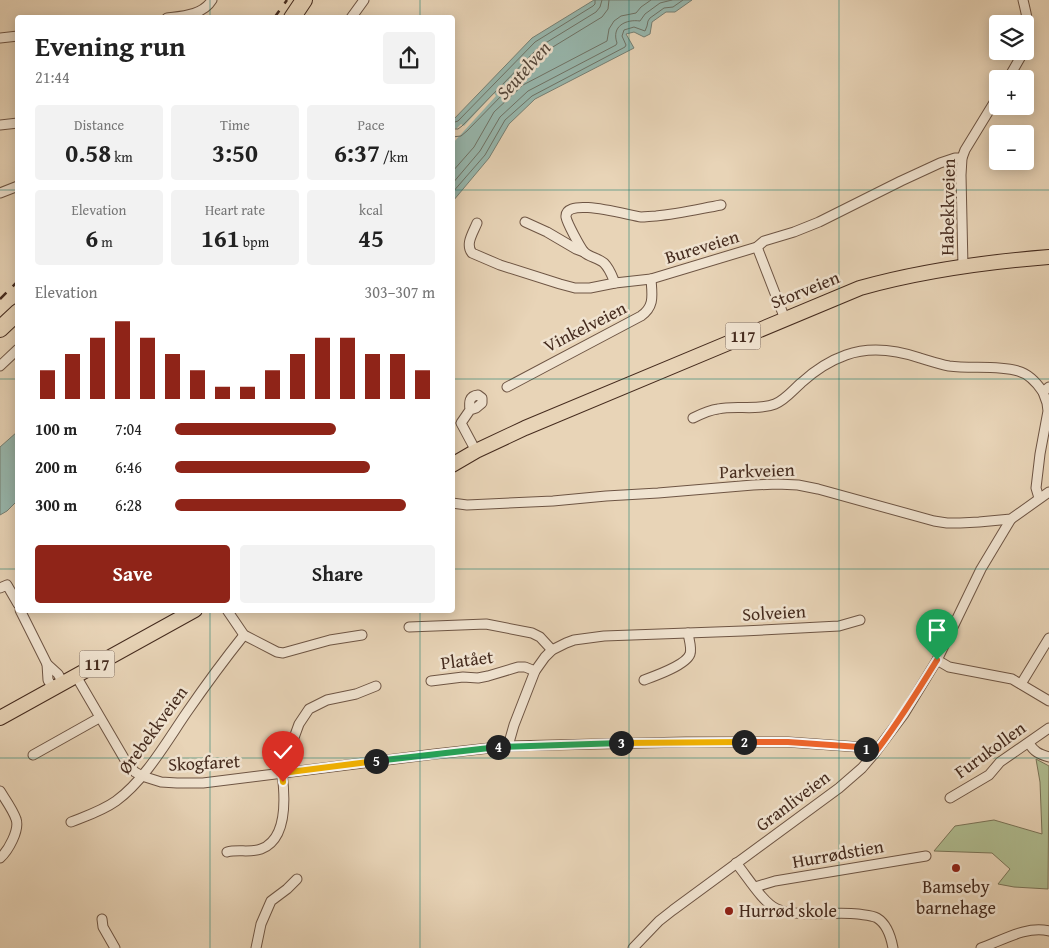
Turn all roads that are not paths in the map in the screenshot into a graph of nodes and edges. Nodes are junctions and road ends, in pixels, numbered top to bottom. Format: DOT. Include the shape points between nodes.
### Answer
graph roads {
  1 [pos="212,0"];
  2 [pos="304,0"];
  3 [pos="317,0"];
  4 [pos="364,0"];
  5 [pos="1023,0"];
  6 [pos="191,15"];
  7 [pos="294,15"];
  8 [pos="307,15"];
  9 [pos="353,15"];
  10 [pos="1026,15"];
  11 [pos="15,36"];
  12 [pos="0,38"];
  13 [pos="989,111"];
  14 [pos="15,123"];
  15 [pos="0,125"];
  16 [pos="962,158"];
  17 [pos="15,187"];
  18 [pos="0,193"];
  19 [pos="721,205"];
  20 [pos="525,222"];
  21 [pos="477,224"];
  22 [pos="757,247"];
  23 [pos="584,252"];
  24 [pos="1049,257"];
  25 [pos="963,267"];
  26 [pos="651,279"];
  27 [pos="615,283"];
  28 [pos="15,315"];
  29 [pos="784,319"];
  30 [pos="0,329"];
  31 [pos="15,329"];
  32 [pos="0,343"];
  33 [pos="15,352"];
  34 [pos="0,366"];
  35 [pos="507,387"];
  36 [pos="1046,390"];
  37 [pos="470,410"];
  38 [pos="693,418"];
  39 [pos="457,424"];
  40 [pos="476,451"];
  41 [pos="455,463"];
  42 [pos="1049,492"];
  43 [pos="1039,498"];
  44 [pos="455,503"];
  45 [pos="1011,519"];
  46 [pos="0,588"];
  47 [pos="15,599"];
  48 [pos="22,613"];
  49 [pos="188,613"];
  50 [pos="229,613"];
  51 [pos="860,620"];
  52 [pos="409,627"];
  53 [pos="688,633"];
  54 [pos="244,635"];
  55 [pos="362,635"];
  56 [pos="1049,638"];
  57 [pos="552,650"];
  58 [pos="937,660"];
  59 [pos="535,671"];
  60 [pos="644,680"];
  61 [pos="430,681"];
  62 [pos="64,683"];
  63 [pos="1021,684"];
  64 [pos="376,686"];
  65 [pos="1049,701"];
  66 [pos="0,718"];
  67 [pos="99,718"];
  68 [pos="1049,728"];
  69 [pos="1028,743"];
  70 [pos="508,746"];
  71 [pos="874,754"];
  72 [pos="33,755"];
  73 [pos="1049,757"];
  74 [pos="285,772"];
  75 [pos="142,776"];
  76 [pos="0,791"];
  77 [pos="950,798"];
  78 [pos="71,822"];
  79 [pos="227,852"];
  80 [pos="926,856"];
  81 [pos="0,858"];
  82 [pos="736,863"];
  83 [pos="297,879"];
  84 [pos="755,887"];
  85 [pos="102,919"];
  86 [pos="1049,931"];
  87 [pos="115,948"];
  88 [pos="256,948"];
  89 [pos="633,948"];
  90 [pos="893,948"];
  91 [pos="981,948"];
  1 -- 6 [label="street"];
  2 -- 7 [label="highway"];
  3 -- 8 [label="highway"];
  4 -- 9 [label="street"];
  5 -- 10 [label="street"];
  11 -- 12 [label="street"];
  13 -- 16 [label="street, Habekkveien"];
  14 -- 15 [label="street"];
  16 -- 22 [label="street, Bureveien" via="940,164 819,222"];
  16 -- 25 [label="street, Habekkveien"];
  17 -- 18 [label="street"];
  19 -- 23 [label="street" via="641,217 575,208 567,213 566,218"];
  20 -- 23 [label="street"];
  21 -- 27 [label="street, Bureveien" via="468,244 469,250 492,262 575,288"];
  22 -- 26 [label="street, Bureveien"];
  22 -- 29 [label="street"];
  23 -- 27 [label="street" via="603,263"];
  24 -- 25 [label="main road, Storveien / 117"];
  25 -- 29 [label="main road, Storveien / 117" via="860,288"];
  26 -- 27 [label="street, Bureveien"];
  26 -- 35 [label="street, Vinkelveien" via="651,306 647,312"];
  28 -- 30 [label="highway"];
  29 -- 40 [label="main road, Storveien / 117"];
  31 -- 32 [label="highway"];
  33 -- 34 [label="street"];
  36 -- 38 [label="street" via="1018,371 950,366 898,352 865,350 828,363 774,404 719,408"];
  36 -- 43 [label="street" via="1048,411 1036,488"];
  37 -- 39 [label="street"];
  39 -- 40 [label="street"];
  40 -- 41 [label="main road, Storveien / 117"];
  42 -- 43 [label="street"];
  43 -- 45 [label="street"];
  44 -- 45 [label="street, Parkveien" via="553,502 778,484 798,485 948,523"];
  45 -- 58 [label="street, Granliveien" via="981,568"];
  46 -- 47 [label="street" via="7,585"];
  48 -- 62 [label="street, Skogfaret" via="47,664 48,680"];
  49 -- 62 [label="main road, 117"];
  50 -- 54 [label="street"];
  51 -- 53 [label="street, Solveien" via="839,626"];
  52 -- 57 [label="street" via="486,624 532,634"];
  53 -- 57 [label="street, Solveien" via="584,638"];
  53 -- 60 [label="street" via="688,657"];
  54 -- 55 [label="street" via="277,652"];
  54 -- 75 [label="street, Ørebekkveien"];
  56 -- 63 [label="street"];
  57 -- 59 [label="street, Solveien"];
  58 -- 63 [label="street"];
  58 -- 71 [label="street, Granliveien" via="904,714"];
  59 -- 61 [label="street, Platået" via="518,667 478,678"];
  59 -- 70 [label="street, Solveien"];
  62 -- 66 [label="main road, 117"];
  62 -- 67 [label="street, Skogfaret"];
  63 -- 65 [label="street"];
  64 -- 74 [label="street" via="327,700 310,709 299,724"];
  67 -- 72 [label="street"];
  67 -- 75 [label="street, Skogfaret" via="128,765"];
  68 -- 69 [label="street, Furukollen"];
  69 -- 73 [label="street" via="1039,754"];
  69 -- 77 [label="street, Furukollen" via="1000,762 989,774"];
  70 -- 71 [label="street, Skogfaret" via="788,742 859,747"];
  70 -- 74 [label="street, Skogfaret"];
  71 -- 82 [label="street, Granliveien" via="839,788"];
  74 -- 75 [label="street, Skogfaret" via="203,783 161,782"];
  74 -- 79 [label="street" via="280,829 273,842 261,849"];
  75 -- 78 [label="street, Ørebekkveien" via="116,801"];
  76 -- 81 [label="street" via="17,820 13,839"];
  80 -- 84 [label="street, Hurrødstien"];
  82 -- 84 [label="street"];
  82 -- 89 [label="street, Granliveien" via="659,921"];
  83 -- 88 [label="street" via="271,901 261,924"];
  84 -- 90 [label="street" via="770,904 785,911 847,912 877,918 887,929"];
  85 -- 87 [label="street"];
  86 -- 91 [label="street" via="1030,930"];
}
